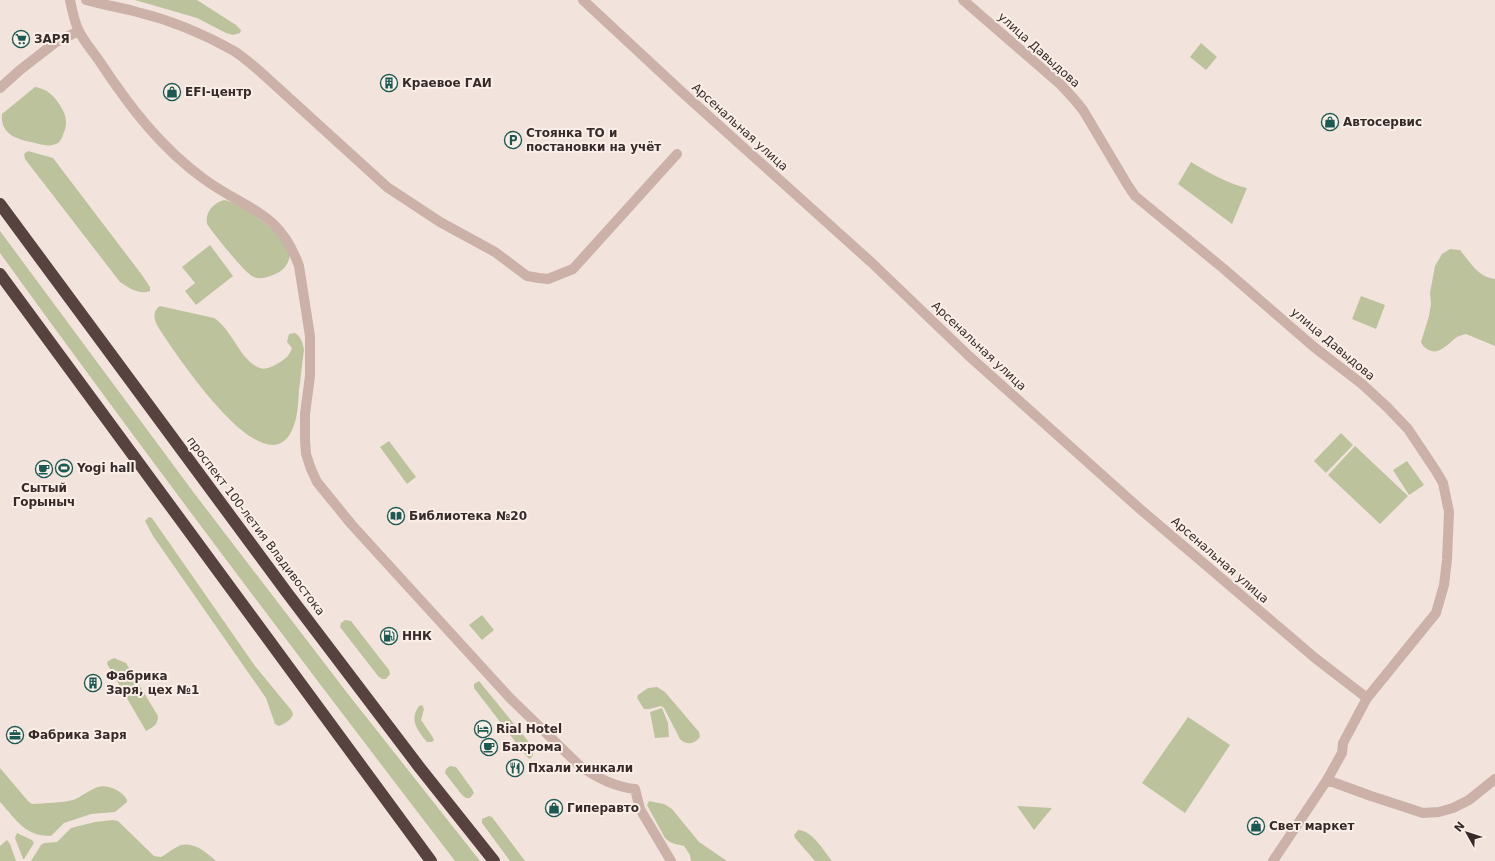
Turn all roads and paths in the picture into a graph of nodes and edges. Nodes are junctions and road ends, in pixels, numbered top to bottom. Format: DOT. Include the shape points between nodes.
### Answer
graph roads {
  1 [pos="70,0"];
  2 [pos="86,0"];
  3 [pos="583,0"];
  4 [pos="964,0"];
  5 [pos="79,31"];
  6 [pos="0,88"];
  7 [pos="677,154"];
  8 [pos="0,204"];
  9 [pos="0,274"];
  10 [pos="1367,698"];
  11 [pos="1495,779"];
  12 [pos="1327,780"];
  13 [pos="431,861"];
  14 [pos="494,861"];
  15 [pos="671,861"];
  16 [pos="1273,861"];
  1 -- 5 [label="street"];
  2 -- 7 [label="street" via="163,20 234,51 387,187 440,222 496,252 527,276 548,279 573,269"];
  3 -- 10 [label="street, Арсенальная улица" via="872,263 980,366 1140,509 1310,654"];
  4 -- 10 [label="street, улица Давыдова" via="1035,61 1074,99 1135,196 1387,407 1408,429 1443,483 1449,512 1449,534 1444,585 1436,613"];
  5 -- 6 [label="street" via="56,42"];
  5 -- 15 [label="street" via="117,88 168,150 205,180 265,216 279,229 292,250 299,266 310,336 305,440 310,469 317,482 352,525 509,697 557,744 593,775 612,784 635,789 640,809"];
  8 -- 14 [label="highway, проспект 100-летия Владивостока" via="288,594"];
  9 -- 13 [label="highway"];
  10 -- 12 [label="street, улица Давыдова"];
  11 -- 12 [label="street" via="1469,800 1439,812 1423,813"];
  12 -- 16 [label="street, улица Давыдова"];
}
